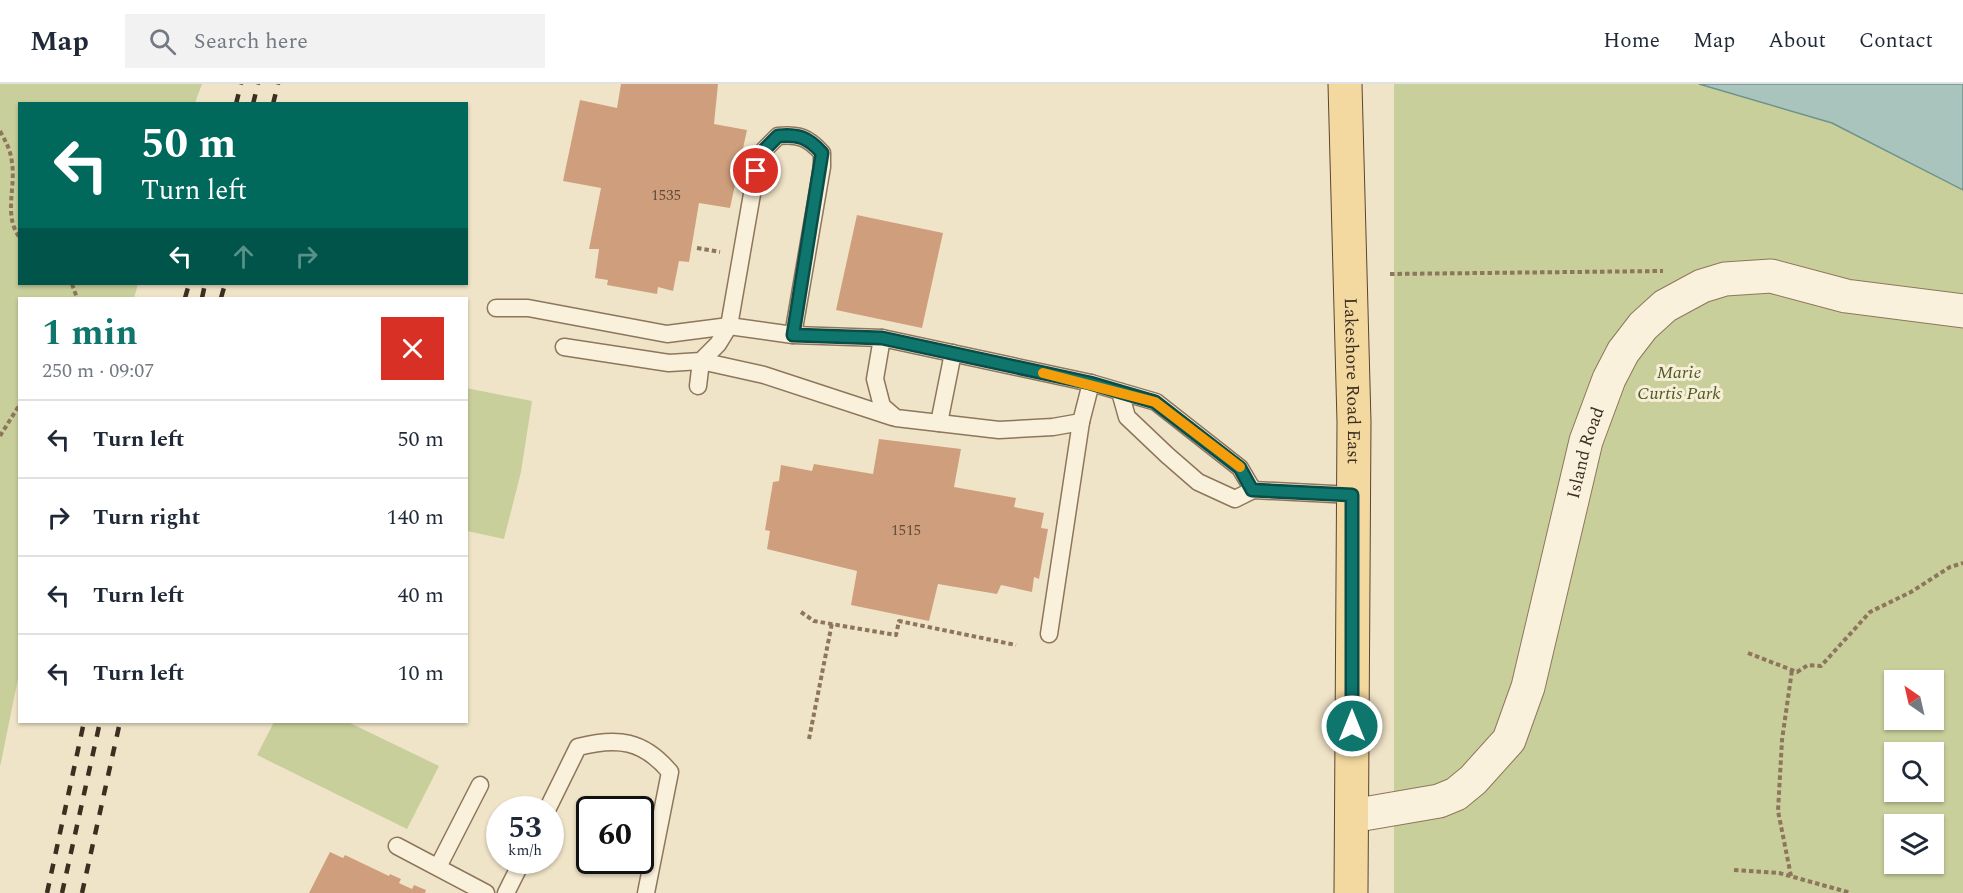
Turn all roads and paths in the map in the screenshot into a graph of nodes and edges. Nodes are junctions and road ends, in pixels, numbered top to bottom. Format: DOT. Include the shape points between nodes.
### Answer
graph roads {
  1 [pos="1345,84"];
  2 [pos="0,131"];
  3 [pos="18,235"];
  4 [pos="1390,274"];
  5 [pos="1702,286"];
  6 [pos="496,308"];
  7 [pos="1963,311"];
  8 [pos="729,326"];
  9 [pos="793,335"];
  10 [pos="882,338"];
  11 [pos="564,347"];
  12 [pos="953,353"];
  13 [pos="701,361"];
  14 [pos="1090,383"];
  15 [pos="698,386"];
  16 [pos="1120,392"];
  17 [pos="18,407"];
  18 [pos="896,418"];
  19 [pos="1081,422"];
  20 [pos="939,423"];
  21 [pos="0,436"];
  22 [pos="1252,490"];
  23 [pos="1352,495"];
  24 [pos="1963,563"];
  25 [pos="801,612"];
  26 [pos="832,623"];
  27 [pos="1049,634"];
  28 [pos="1016,645"];
  29 [pos="1748,653"];
  30 [pos="1792,670"];
  31 [pos="809,739"];
  32 [pos="480,785"];
  33 [pos="554,796"];
  34 [pos="1352,816"];
  35 [pos="397,846"];
  36 [pos="438,867"];
  37 [pos="1734,870"];
  38 [pos="516,874"];
  39 [pos="1791,876"];
  40 [pos="486,893"];
  41 [pos="506,893"];
  42 [pos="646,893"];
  43 [pos="1351,893"];
  44 [pos="1851,893"];
  1 -- 23 [label="main road, Lakeshore Road East" via="1354,422"];
  2 -- 3 [label="path" via="13,166 12,225"];
  4 -- 5 [label="path" via="1647,270 1676,272"];
  5 -- 7 [label="street, Island Road" via="1725,279 1771,276 1846,296"];
  5 -- 34 [label="street, Island Road" via="1665,306 1644,326 1623,352 1609,379 1586,441 1528,687 1509,740 1456,794 1439,801"];
  6 -- 8 [label="lane" via="528,308 667,334"];
  8 -- 9 [label="lane"];
  8 -- 9 [label="lane" via="756,171 764,150 778,136 796,135 812,141 822,153"];
  8 -- 13 [label="lane"];
  9 -- 10 [label="lane"];
  10 -- 12 [label="lane"];
  10 -- 18 [label="lane" via="875,379 882,406"];
  11 -- 13 [label="lane" via="669,363"];
  12 -- 14 [label="lane"];
  12 -- 20 [label="lane"];
  13 -- 15 [label="lane"];
  13 -- 18 [label="lane" via="764,375"];
  14 -- 16 [label="lane"];
  14 -- 19 [label="lane"];
  16 -- 22 [label="lane" via="1155,402 1240,468"];
  16 -- 22 [label="lane" via="1127,417 1198,482 1235,499"];
  17 -- 21 [label="path"];
  18 -- 20 [label="lane"];
  19 -- 20 [label="lane" via="999,430"];
  19 -- 27 [label="lane"];
  22 -- 23 [label="lane"];
  23 -- 34 [label="main road, Lakeshore Road East"];
  24 -- 30 [label="path" via="1869,612 1821,666"];
  25 -- 26 [label="path" via="814,621"];
  26 -- 28 [label="path" via="896,635 899,621"];
  26 -- 31 [label="path"];
  29 -- 30 [label="path"];
  30 -- 39 [label="path" via="1782,740 1778,812"];
  32 -- 36 [label="lane"];
  33 -- 42 [label="lane" via="578,747 600,741 620,742 656,755 670,772"];
  34 -- 43 [label="main road, Lakeshore Road East"];
  35 -- 36 [label="lane"];
  36 -- 40 [label="lane"];
  37 -- 39 [label="path"];
  38 -- 41 [label="lane"];
  39 -- 44 [label="path"];
}
